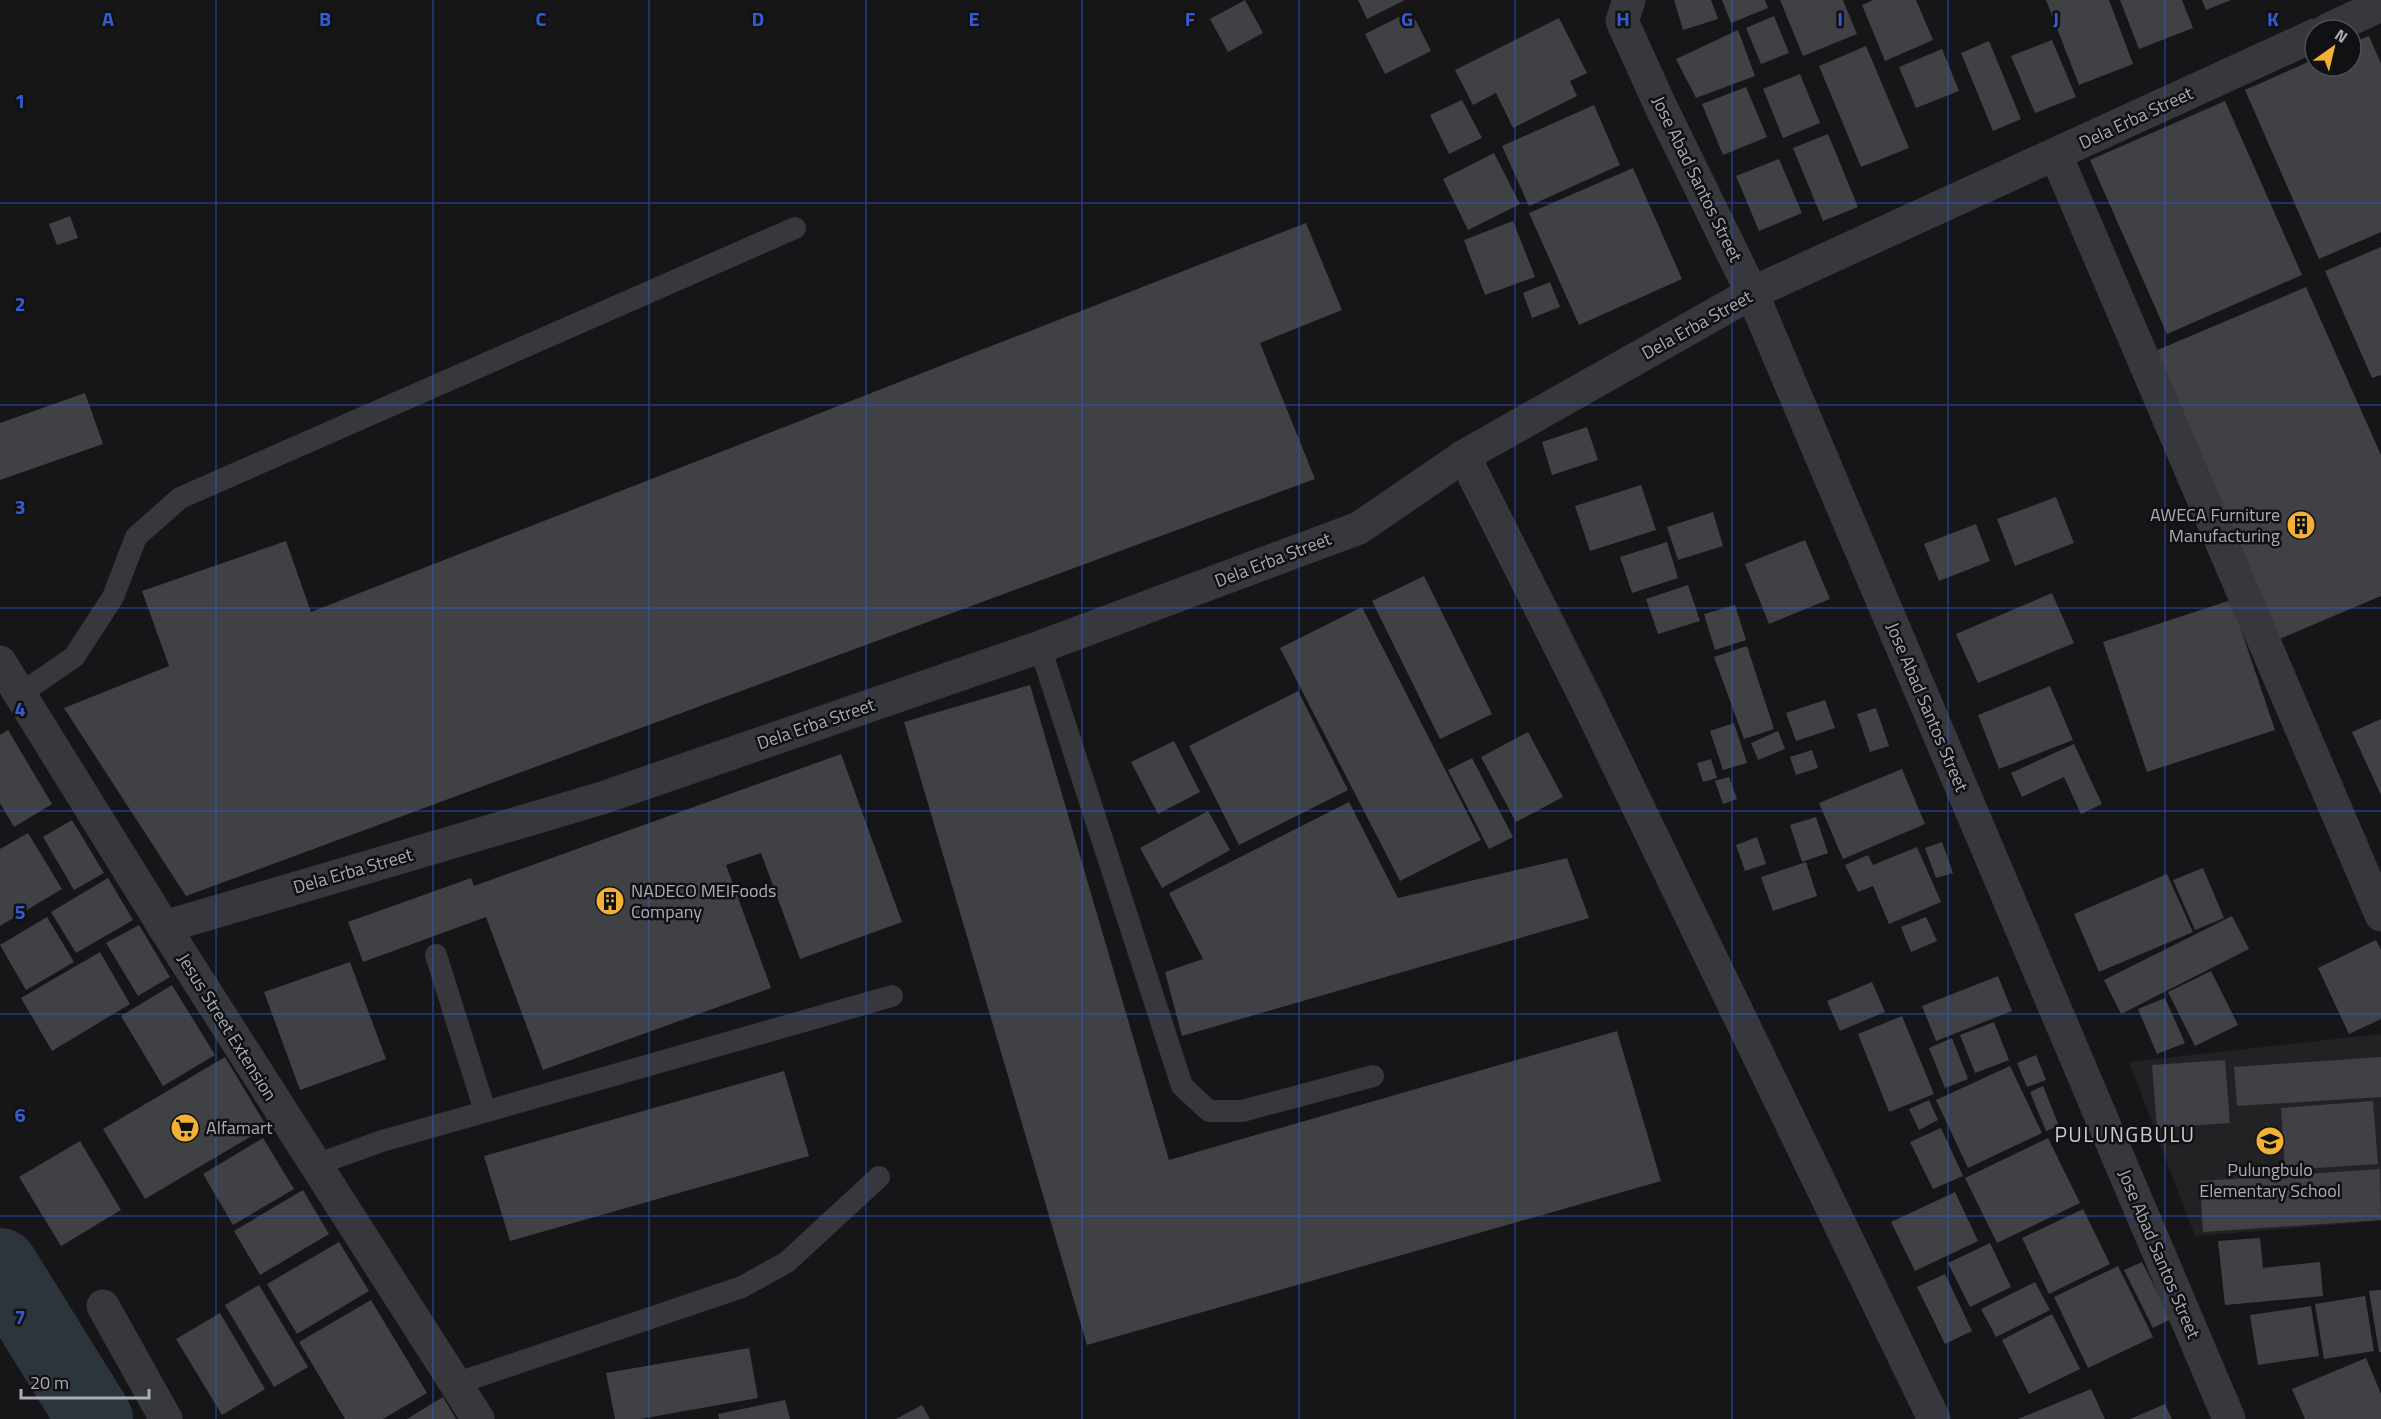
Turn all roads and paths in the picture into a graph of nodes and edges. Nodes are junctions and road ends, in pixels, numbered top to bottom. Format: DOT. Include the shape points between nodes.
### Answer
graph roads {
  1 [pos="1629,0"];
  2 [pos="2381,5"];
  3 [pos="2353,18"];
  4 [pos="2303,41"];
  5 [pos="2056,155"];
  6 [pos="795,228"];
  7 [pos="1752,293"];
  8 [pos="1464,456"];
  9 [pos="1040,647"];
  10 [pos="0,662"];
  11 [pos="20,694"];
  12 [pos="2381,915"];
  13 [pos="164,927"];
  14 [pos="436,955"];
  15 [pos="892,996"];
  16 [pos="1372,1076"];
  17 [pos="485,1111"];
  18 [pos="315,1165"];
  19 [pos="879,1177"];
  20 [pos="103,1306"];
  21 [pos="454,1384"];
  22 [pos="166,1419"];
  23 [pos="478,1419"];
  24 [pos="1934,1419"];
  25 [pos="2229,1419"];
  1 -- 7 [label="street, Jose Abad Santos Street" via="1622,21"];
  2 -- 3 [label="street"];
  4 -- 5 [label="street, Dela Erba Street"];
  5 -- 7 [label="street, Dela Erba Street"];
  5 -- 12 [label="street"];
  6 -- 11 [label="lane" via="180,498 136,537 113,597 74,657"];
  7 -- 8 [label="street, Dela Erba Street"];
  7 -- 25 [label="street, Jose Abad Santos Street"];
  8 -- 9 [label="street, Dela Erba Street" via="1359,528"];
  8 -- 24 [label="street"];
  9 -- 13 [label="street, Dela Erba Street" via="602,798"];
  9 -- 16 [label="lane" via="1182,1086 1209,1111 1242,1110"];
  10 -- 11 [label="street, Jesus Street Extension"];
  11 -- 13 [label="street, Jesus Street Extension"];
  13 -- 18 [label="street, Jesus Street Extension"];
  14 -- 17 [label="lane"];
  15 -- 17 [label="lane"];
  17 -- 18 [label="lane"];
  18 -- 21 [label="street, Jesus Street Extension"];
  19 -- 21 [label="lane" via="787,1262 742,1287"];
  20 -- 22 [label="street"];
  21 -- 23 [label="street, Jesus Street Extension"];
}
